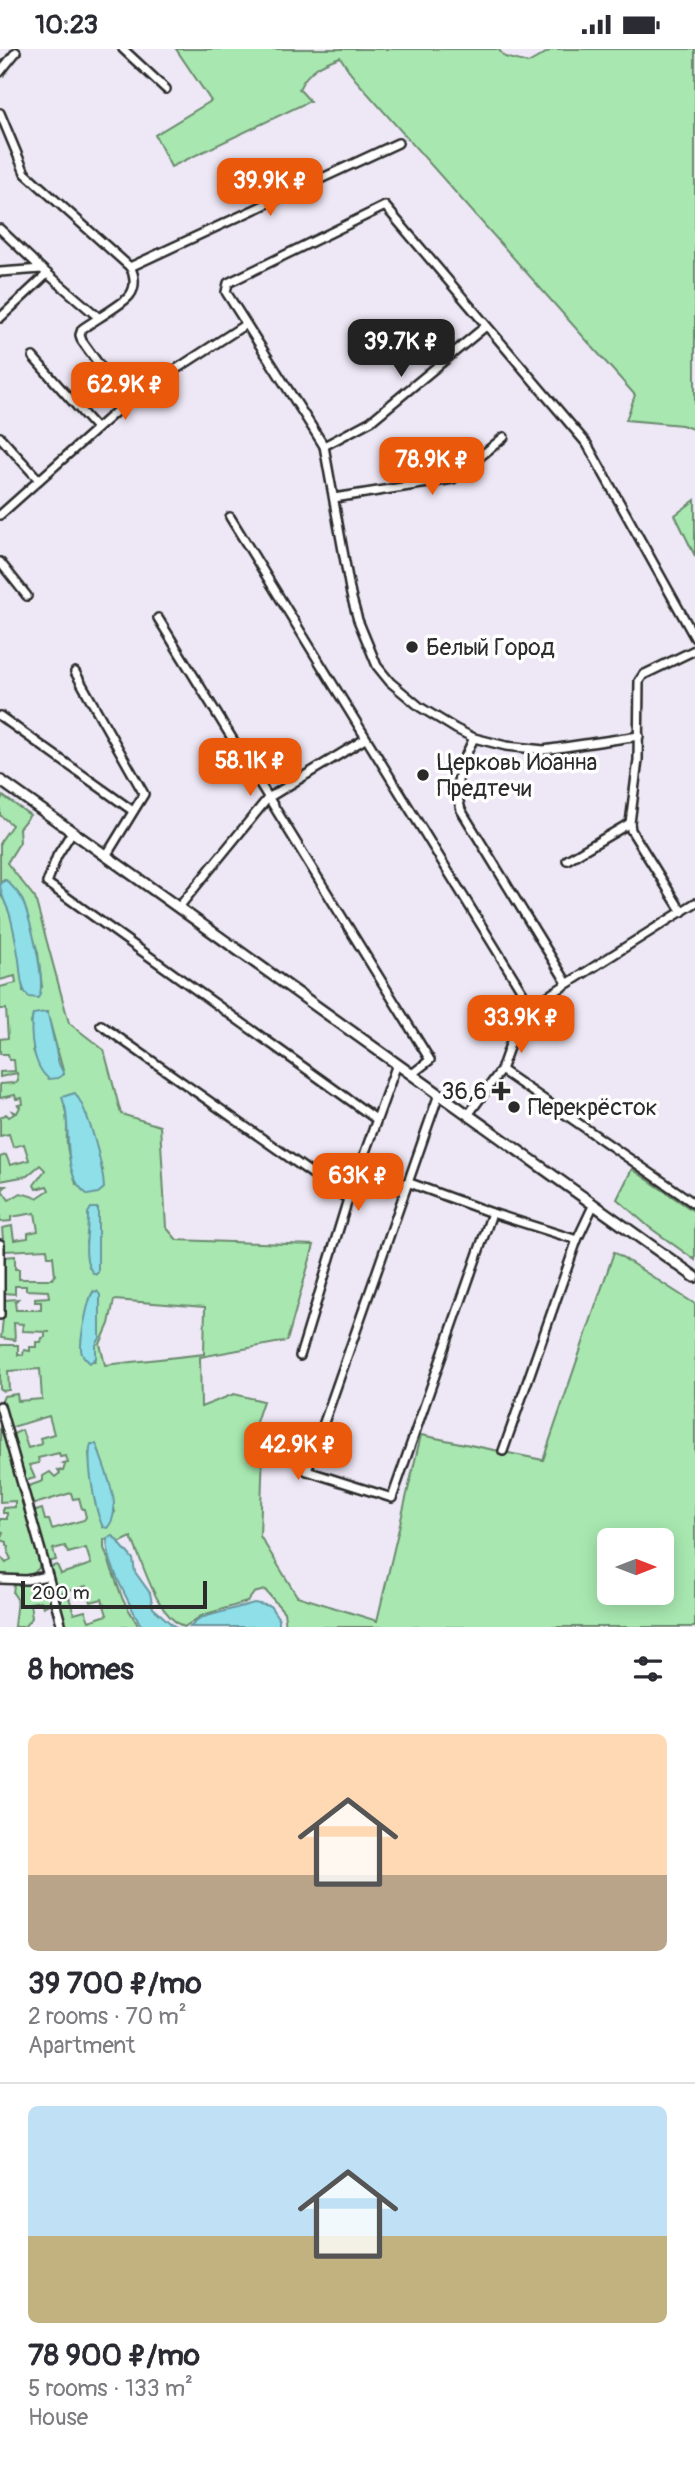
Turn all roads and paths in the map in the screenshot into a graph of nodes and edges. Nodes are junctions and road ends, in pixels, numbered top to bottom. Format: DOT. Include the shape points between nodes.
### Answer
graph roads {
  1 [pos="123,49"];
  2 [pos="16,52"];
  3 [pos="0,72"];
  4 [pos="166,89"];
  5 [pos="0,113"];
  6 [pos="398,143"];
  7 [pos="0,229"];
  8 [pos="130,267"];
  9 [pos="44,271"];
  10 [pos="0,272"];
  11 [pos="98,317"];
  12 [pos="0,318"];
  13 [pos="246,324"];
  14 [pos="486,326"];
  15 [pos="33,357"];
  16 [pos="126,402"];
  17 [pos="96,428"];
  18 [pos="0,437"];
  19 [pos="504,437"];
  20 [pos="324,446"];
  21 [pos="39,480"];
  22 [pos="334,498"];
  23 [pos="0,515"];
  24 [pos="230,517"];
  25 [pos="0,562"];
  26 [pos="27,596"];
  27 [pos="158,618"];
  28 [pos="695,638"];
  29 [pos="695,650"];
  30 [pos="75,672"];
  31 [pos="0,716"];
  32 [pos="639,736"];
  33 [pos="474,738"];
  34 [pos="365,739"];
  35 [pos="0,780"];
  36 [pos="268,798"];
  37 [pos="133,811"];
  38 [pos="630,823"];
  39 [pos="72,832"];
  40 [pos="106,856"];
  41 [pos="567,860"];
  42 [pos="695,903"];
  43 [pos="179,908"];
  44 [pos="682,912"];
  45 [pos="567,983"];
  46 [pos="531,1006"];
  47 [pos="101,1025"];
  48 [pos="397,1064"];
  49 [pos="501,1070"];
  50 [pos="412,1074"];
  51 [pos="439,1094"];
  52 [pos="468,1115"];
  53 [pos="376,1119"];
  54 [pos="407,1182"];
  55 [pos="348,1199"];
  56 [pos="695,1205"];
  57 [pos="593,1206"];
  58 [pos="492,1213"];
  59 [pos="577,1241"];
  60 [pos="0,1244"];
  61 [pos="695,1277"];
  62 [pos="0,1315"];
  63 [pos="300,1356"];
  64 [pos="0,1406"];
  65 [pos="503,1451"];
  66 [pos="48,1576"];
  67 [pos="0,1579"];
  68 [pos="62,1627"];
  1 -- 4 [label="street"];
  2 -- 3 [label="street"];
  5 -- 8 [label="street" via="25,173"];
  6 -- 8 [label="street"];
  7 -- 9 [label="street"];
  8 -- 11 [label="street" via="134,282 130,296"];
  9 -- 10 [label="street"];
  9 -- 11 [label="street"];
  9 -- 12 [label="street"];
  11 -- 16 [label="street" via="80,335"];
  13 -- 14 [label="street" via="226,292 228,283 385,207"];
  13 -- 16 [label="street"];
  13 -- 20 [label="street"];
  14 -- 20 [label="street" via="371,421"];
  14 -- 28 [label="street" via="587,444"];
  15 -- 17 [label="street"];
  16 -- 17 [label="street"];
  17 -- 21 [label="street"];
  18 -- 21 [label="street"];
  19 -- 22 [label="street" via="453,479"];
  20 -- 22 [label="street"];
  21 -- 23 [label="street"];
  22 -- 33 [label="street" via="351,595 377,666 420,707"];
  24 -- 34 [label="street"];
  25 -- 26 [label="street"];
  27 -- 36 [label="street"];
  29 -- 32 [label="street" via="639,681"];
  30 -- 37 [label="street" via="144,795"];
  31 -- 37 [label="street"];
  32 -- 33 [label="street" via="544,750"];
  32 -- 38 [label="street"];
  33 -- 45 [label="street" via="458,771 461,810"];
  34 -- 36 [label="street"];
  34 -- 46 [label="street"];
  35 -- 39 [label="street"];
  36 -- 43 [label="street"];
  36 -- 50 [label="street" via="430,1060"];
  37 -- 40 [label="street"];
  38 -- 41 [label="street"];
  38 -- 44 [label="street"];
  39 -- 40 [label="street"];
  39 -- 53 [label="street" via="47,883"];
  40 -- 43 [label="street"];
  42 -- 44 [label="street"];
  43 -- 48 [label="street"];
  44 -- 45 [label="street"];
  45 -- 46 [label="street"];
  46 -- 49 [label="street" via="520,1013"];
  47 -- 55 [label="street"];
  48 -- 50 [label="street"];
  48 -- 53 [label="street"];
  49 -- 52 [label="street"];
  49 -- 56 [label="street"];
  50 -- 51 [label="street"];
  51 -- 52 [label="street"];
  51 -- 54 [label="street"];
  52 -- 57 [label="street"];
  53 -- 55 [label="street"];
  54 -- 58 [label="street"];
  54 -- 58 [label="street" via="307,1471 392,1498"];
  55 -- 63 [label="street"];
  57 -- 59 [label="street"];
  57 -- 61 [label="street"];
  58 -- 59 [label="street"];
  59 -- 65 [label="street"];
  60 -- 62 [label="street"];
  64 -- 66 [label="street"];
  66 -- 67 [label="street"];
  66 -- 68 [label="street"];
}
